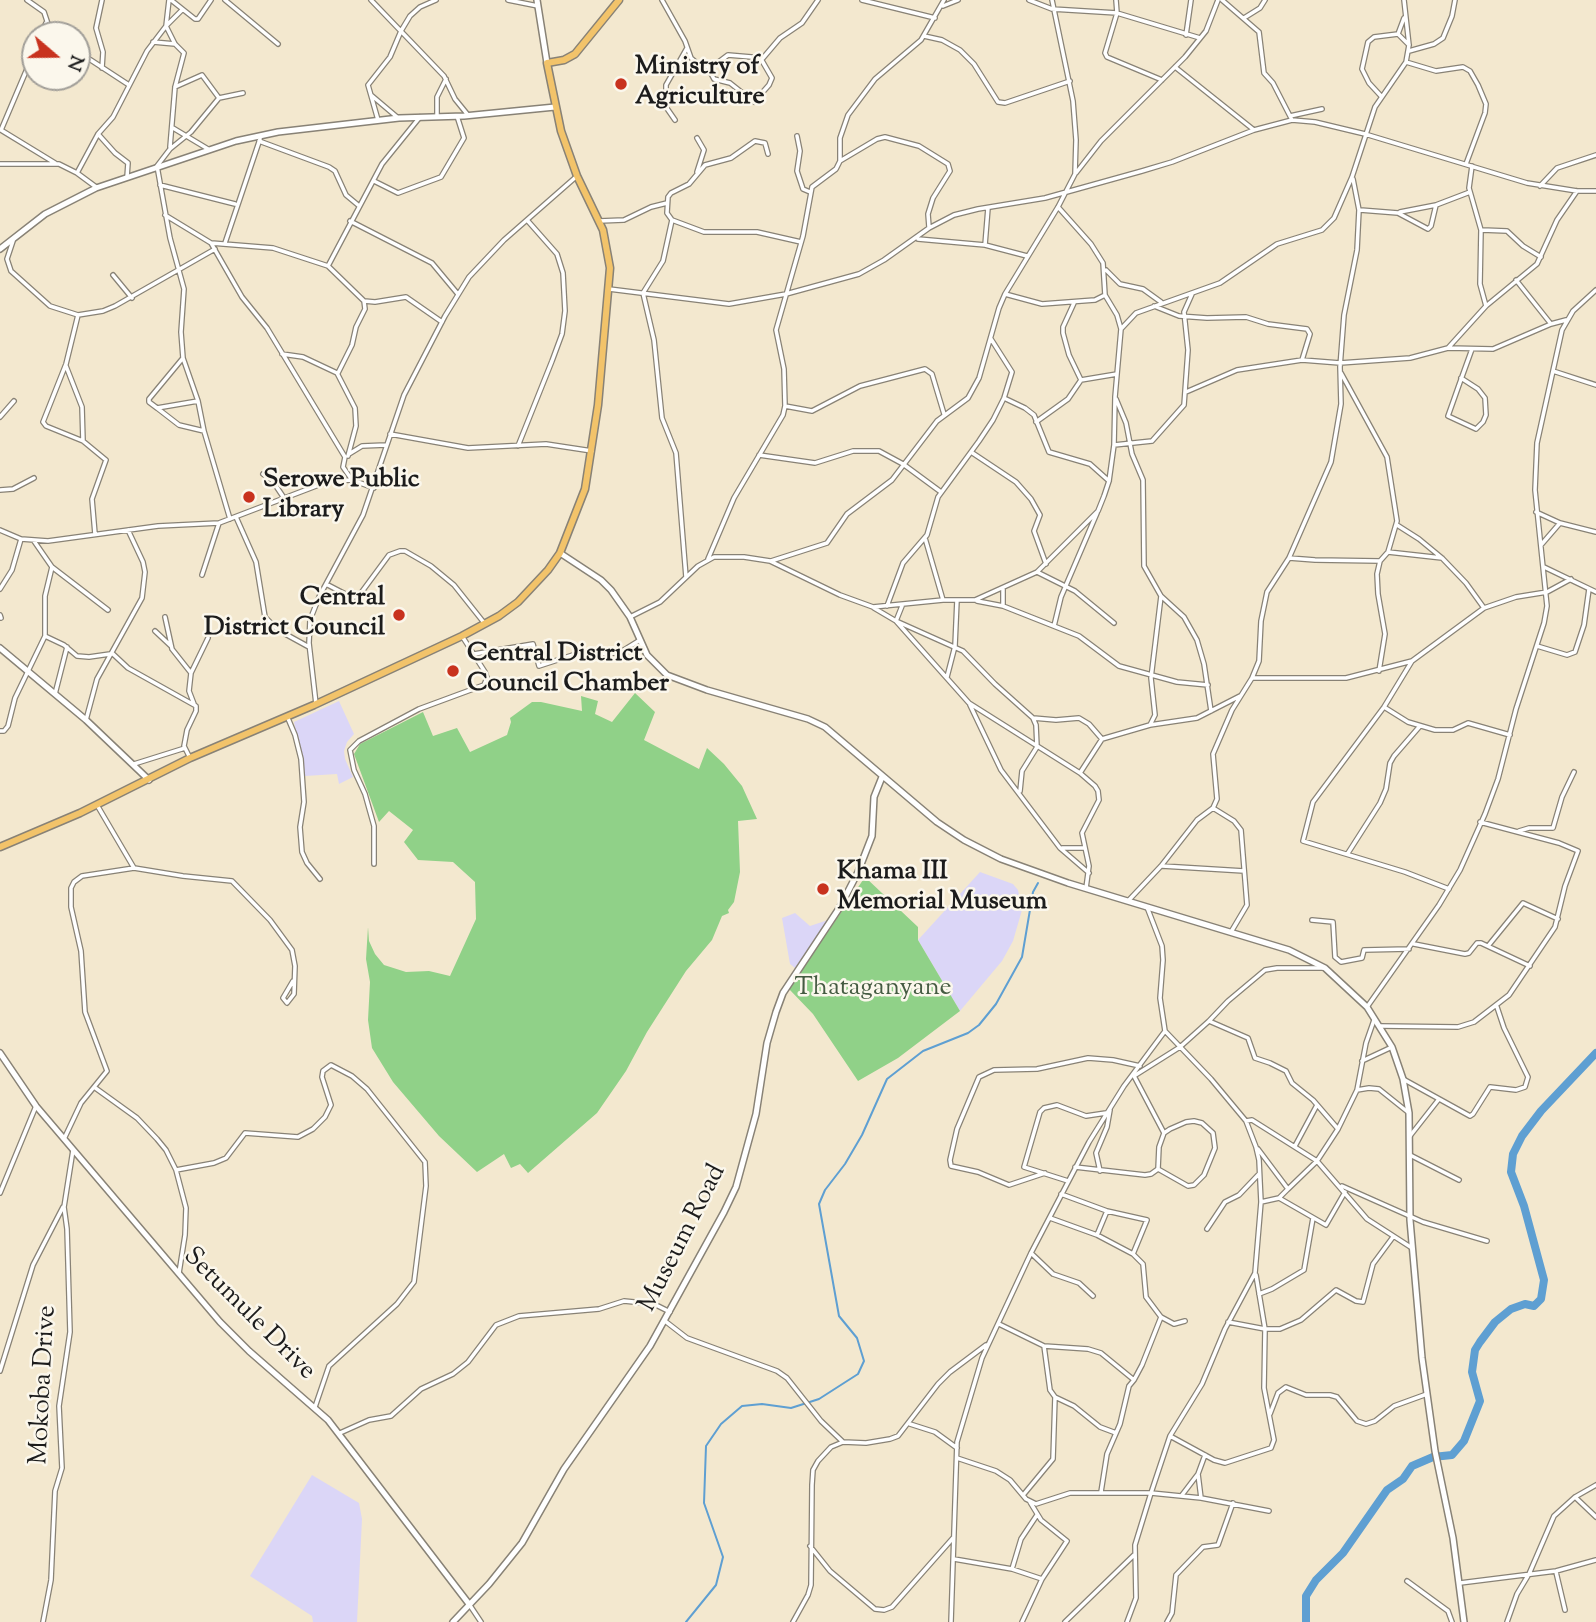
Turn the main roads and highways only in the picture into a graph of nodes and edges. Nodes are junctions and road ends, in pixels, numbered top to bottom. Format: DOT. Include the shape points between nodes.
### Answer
graph roads {
  1 [pos="619,0"];
  2 [pos="0,847"];
  1 -- 2 [label="main road" via="575,54 547,63 555,107 577,176 599,221 610,258 585,489 560,553 548,570 518,602 462,636"];
}
